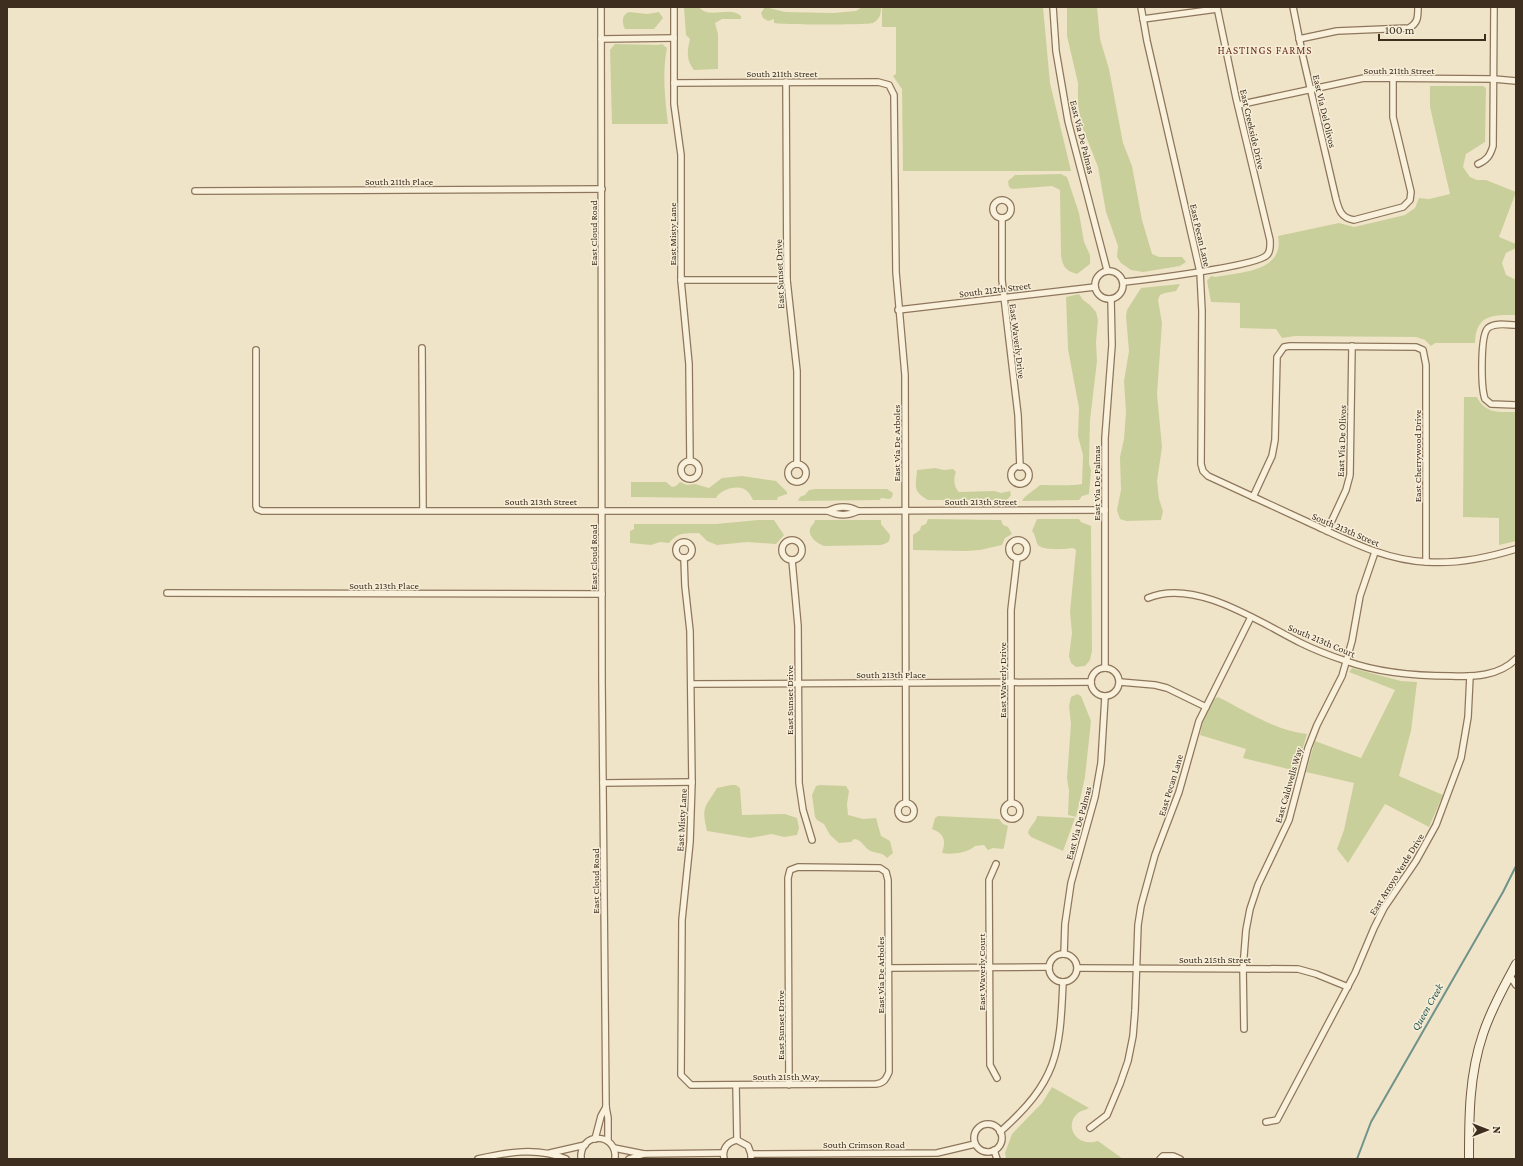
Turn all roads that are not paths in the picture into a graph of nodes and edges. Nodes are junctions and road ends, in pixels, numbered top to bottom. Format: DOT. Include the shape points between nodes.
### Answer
graph roads {
  1 [pos="601,7"];
  2 [pos="674,7"];
  3 [pos="1053,7"];
  4 [pos="1142,7"];
  5 [pos="1293,7"];
  6 [pos="1418,7"];
  7 [pos="1494,7"];
  8 [pos="1217,8"];
  9 [pos="1143,19"];
  10 [pos="601,38"];
  11 [pos="674,38"];
  12 [pos="1299,39"];
  13 [pos="1393,77"];
  14 [pos="1493,79"];
  15 [pos="1516,81"];
  16 [pos="786,82"];
  17 [pos="674,83"];
  18 [pos="889,85"];
  19 [pos="1310,89"];
  20 [pos="1238,105"];
  21 [pos="1478,164"];
  22 [pos="602,189"];
  23 [pos="195,191"];
  24 [pos="1002,218"];
  25 [pos="1108,270"];
  26 [pos="1200,272"];
  27 [pos="681,280"];
  28 [pos="787,280"];
  29 [pos="1124,282"];
  30 [pos="1095,287"];
  31 [pos="1004,297"];
  32 [pos="1111,299"];
  33 [pos="898,310"];
  34 [pos="1516,325"];
  35 [pos="1352,346"];
  36 [pos="422,348"];
  37 [pos="256,350"];
  38 [pos="1516,405"];
  39 [pos="690,461"];
  40 [pos="797,464"];
  41 [pos="1020,467"];
  42 [pos="1203,471"];
  43 [pos="1253,497"];
  44 [pos="423,510"];
  45 [pos="1105,510"];
  46 [pos="905,511"];
  47 [pos="603,512"];
  48 [pos="1328,531"];
  49 [pos="1516,549"];
  50 [pos="1375,552"];
  51 [pos="684,558"];
  52 [pos="1017,558"];
  53 [pos="792,560"];
  54 [pos="1426,562"];
  55 [pos="167,593"];
  56 [pos="602,594"];
  57 [pos="1148,598"];
  58 [pos="1251,617"];
  59 [pos="1516,659"];
  60 [pos="1347,662"];
  61 [pos="1105,668"];
  62 [pos="1470,676"];
  63 [pos="1011,682"];
  64 [pos="1091,682"];
  65 [pos="1120,682"];
  66 [pos="692,684"];
  67 [pos="798,684"];
  68 [pos="905,684"];
  69 [pos="1106,696"];
  70 [pos="1206,707"];
  71 [pos="692,782"];
  72 [pos="603,783"];
  73 [pos="906,802"];
  74 [pos="1011,802"];
  75 [pos="812,840"];
  76 [pos="996,864"];
  77 [pos="790,870"];
  78 [pos="1064,954"];
  79 [pos="1516,964"];
  80 [pos="1049,967"];
  81 [pos="1136,967"];
  82 [pos="889,968"];
  83 [pos="990,968"];
  84 [pos="1078,968"];
  85 [pos="1243,968"];
  86 [pos="1513,976"];
  87 [pos="1063,982"];
  88 [pos="1516,985"];
  89 [pos="1348,987"];
  90 [pos="1244,1029"];
  91 [pos="997,1078"];
  92 [pos="886,1079"];
  93 [pos="686,1081"];
  94 [pos="736,1085"];
  95 [pos="789,1085"];
  96 [pos="606,1107"];
  97 [pos="1266,1122"];
  98 [pos="1090,1128"];
  99 [pos="1000,1132"];
  100 [pos="595,1139"];
  101 [pos="737,1140"];
  102 [pos="608,1141"];
  103 [pos="976,1144"];
  104 [pos="585,1145"];
  105 [pos="614,1148"];
  106 [pos="994,1150"];
  107 [pos="550,1153"];
  108 [pos="644,1154"];
  109 [pos="724,1156"];
  110 [pos="751,1156"];
  111 [pos="1161,1158"];
  112 [pos="478,1159"];
  113 [pos="566,1159"];
  114 [pos="581,1159"];
  115 [pos="615,1159"];
  116 [pos="629,1159"];
  117 [pos="997,1159"];
  118 [pos="1180,1159"];
  119 [pos="1469,1159"];
  1 -- 10 [label="street, East Cloud Road"];
  2 -- 11 [label="street, East Misty Lane"];
  3 -- 25 [label="street, East Via De Palmas" via="1056,51 1065,105"];
  4 -- 9 [label="street, East Pecan Lane"];
  5 -- 12 [label="street, East Via Del Olivos"];
  6 -- 12 [label="street" via="1414,25 1403,29 1337,31"];
  7 -- 14 [label="street"];
  8 -- 9 [label="street"];
  8 -- 20 [label="street, East Creekside Drive"];
  9 -- 26 [label="street, East Pecan Lane"];
  10 -- 11 [label="street"];
  10 -- 22 [label="street, East Cloud Road"];
  11 -- 17 [label="street, East Misty Lane"];
  12 -- 19 [label="street, East Via Del Olivos"];
  13 -- 14 [label="street, South 211th Street"];
  13 -- 19 [label="street, South 211th Street" via="1353,80"];
  13 -- 19 [label="street, East Via Del Olivos" via="1393,117 1411,192 1410,200 1403,207 1354,220 1344,217 1340,211"];
  14 -- 15 [label="street, South 211th Street"];
  14 -- 21 [label="street" via="1493,146 1490,155"];
  16 -- 17 [label="street, South 211th Street"];
  16 -- 18 [label="street, South 211th Street" via="878,82"];
  16 -- 28 [label="street, East Sunset Drive"];
  17 -- 27 [label="street, East Misty Lane" via="674,117 681,155"];
  18 -- 33 [label="street, East Via De Arboles" via="894,95"];
  19 -- 20 [label="street, South 211th Street"];
  20 -- 26 [label="street, East Creekside Drive" via="1270,248 1268,255 1258,260"];
  22 -- 23 [label="street, South 211th Place"];
  22 -- 47 [label="street, East Cloud Road"];
  24 -- 31 [label="street, East Waverly Drive"];
  25 -- 29 [label="street" via="1116,272"];
  25 -- 30 [label="street" via="1098,276"];
  26 -- 29 [label="street"];
  26 -- 42 [label="street, East Pecan Lane"];
  27 -- 28 [label="street"];
  27 -- 39 [label="street, East Misty Lane" via="689,364"];
  28 -- 40 [label="street, East Sunset Drive" via="797,371"];
  29 -- 32 [label="street" via="1122,292"];
  30 -- 31 [label="street, South 212th Street"];
  30 -- 32 [label="street" via="1102,298"];
  31 -- 33 [label="street, South 212th Street"];
  31 -- 41 [label="street, East Waverly Drive" via="1017,408"];
  32 -- 45 [label="street, East Via De Palmas" via="1112,345 1104,438"];
  33 -- 46 [label="street, East Via De Arboles" via="904,359"];
  34 -- 38 [label="street" via="1494,325 1487,329 1483,339 1484,394 1488,402 1496,405"];
  35 -- 43 [label="street" via="1290,346 1279,352 1276,440 1272,456"];
  35 -- 48 [label="street, East Via De Olivos" via="1350,475"];
  35 -- 54 [label="street, East Cherrywood Drive" via="1410,346 1423,350 1426,365"];
  36 -- 44 [label="street"];
  37 -- 44 [label="street, South 213th Street" via="257,509"];
  42 -- 43 [label="street, South 213th Street" via="1208,476"];
  43 -- 48 [label="street, South 213th Street"];
  44 -- 47 [label="street, South 213th Street"];
  45 -- 46 [label="street, South 213th Street"];
  45 -- 61 [label="street, East Via De Palmas"];
  46 -- 47 [label="street, South 213th Street" via="858,511 851,514 828,511"];
  46 -- 68 [label="street, East Via De Arboles"];
  47 -- 56 [label="street, East Cloud Road"];
  48 -- 50 [label="street, South 213th Street"];
  49 -- 54 [label="street, South 213th Street" via="1466,561"];
  50 -- 54 [label="street, South 213th Street"];
  50 -- 60 [label="street, East Caldwells Way" via="1360,596"];
  51 -- 66 [label="street, East Misty Lane"];
  52 -- 63 [label="street, East Waverly Drive" via="1011,610"];
  53 -- 67 [label="street, East Sunset Drive" via="798,626"];
  55 -- 56 [label="street, South 213th Place"];
  56 -- 72 [label="street, East Cloud Road"];
  57 -- 58 [label="street, South 213th Court" via="1168,592 1182,593 1216,601"];
  58 -- 60 [label="street, South 213th Court" via="1303,644"];
  58 -- 70 [label="street, East Pecan Lane"];
  59 -- 62 [label="street, South 213th Court" via="1495,673"];
  60 -- 62 [label="street, South 213th Court" via="1397,673"];
  60 -- 85 [label="street, East Caldwells Way" via="1317,725 1308,748 1289,820 1254,897 1246,930"];
  61 -- 64 [label="street" via="1095,672"];
  61 -- 65 [label="street" via="1117,673"];
  62 -- 89 [label="street, East Arroyo Verde Drive" via="1465,738 1450,790 1426,844 1384,908"];
  63 -- 64 [label="street, South 213th Place"];
  63 -- 68 [label="street, South 213th Place"];
  63 -- 74 [label="street, East Waverly Drive"];
  64 -- 69 [label="street" via="1097,694"];
  65 -- 69 [label="street" via="1117,690"];
  65 -- 70 [label="street" via="1167,688"];
  66 -- 67 [label="street, South 213th Place"];
  66 -- 71 [label="street, East Misty Lane"];
  67 -- 68 [label="street, South 213th Place"];
  67 -- 75 [label="street, East Sunset Drive" via="799,783"];
  68 -- 73 [label="street, East Via De Arboles"];
  69 -- 78 [label="street, East Via De Palmas" via="1101,762 1095,797 1071,883"];
  70 -- 81 [label="street, East Pecan Lane" via="1148,879 1138,925"];
  71 -- 72 [label="street"];
  71 -- 93 [label="street, East Misty Lane" via="692,823 682,920 681,958 681,1075"];
  72 -- 96 [label="street, East Cloud Road"];
  76 -- 83 [label="street, East Waverly Court" via="990,880"];
  77 -- 82 [label="street, East Via De Arboles" via="798,867 880,868 886,872"];
  77 -- 95 [label="street, East Sunset Drive"];
  78 -- 80 [label="street" via="1056,956"];
  78 -- 84 [label="street" via="1075,960"];
  79 -- 86 [label="street"];
  80 -- 83 [label="street"];
  80 -- 87 [label="street" via="1052,976"];
  81 -- 84 [label="street, South 215th Street"];
  81 -- 85 [label="street, South 215th Street"];
  81 -- 98 [label="street, East Pecan Lane" via="1133,1036 1128,1061 1106,1115"];
  82 -- 83 [label="street"];
  82 -- 92 [label="street, East Via De Arboles" via="889,1072"];
  83 -- 91 [label="street, East Waverly Court" via="990,1065"];
  84 -- 87 [label="street" via="1075,977"];
  85 -- 89 [label="street, South 215th Street" via="1298,969"];
  85 -- 90 [label="street, East Caldwells Way"];
  86 -- 88 [label="street"];
  86 -- 119 [label="street" via="1494,1005 1482,1034 1475,1061 1470,1087"];
  87 -- 99 [label="street" via="1060,1039 1051,1070 1035,1097"];
  89 -- 97 [label="street, East Arroyo Verde Drive" via="1277,1120"];
  92 -- 95 [label="street, South 215th Way" via="881,1084"];
  93 -- 94 [label="street, South 215th Way" via="691,1085"];
  94 -- 95 [label="street, South 215th Way"];
  94 -- 101 [label="street"];
  96 -- 100 [label="street, East Cloud Road"];
  96 -- 102 [label="street, East Cloud Road"];
  99 -- 103 [label="street" via="990,1124 981,1126 976,1132"];
  99 -- 106 [label="street" via="1000,1144"];
  100 -- 102 [label="street"];
  100 -- 104 [label="street"];
  101 -- 109 [label="street" via="729,1143"];
  101 -- 110 [label="street" via="745,1143"];
  102 -- 105 [label="street"];
  103 -- 106 [label="street" via="982,1150"];
  103 -- 110 [label="street, South Crimson Road" via="937,1153"];
  104 -- 107 [label="street"];
  104 -- 114 [label="street"];
  105 -- 108 [label="street"];
  105 -- 115 [label="street"];
  106 -- 117 [label="street"];
  107 -- 112 [label="street" via="521,1151"];
  107 -- 113 [label="street"];
  108 -- 109 [label="street"];
  108 -- 116 [label="street"];
  111 -- 118 [label="street" via="1173,1156"];
}
